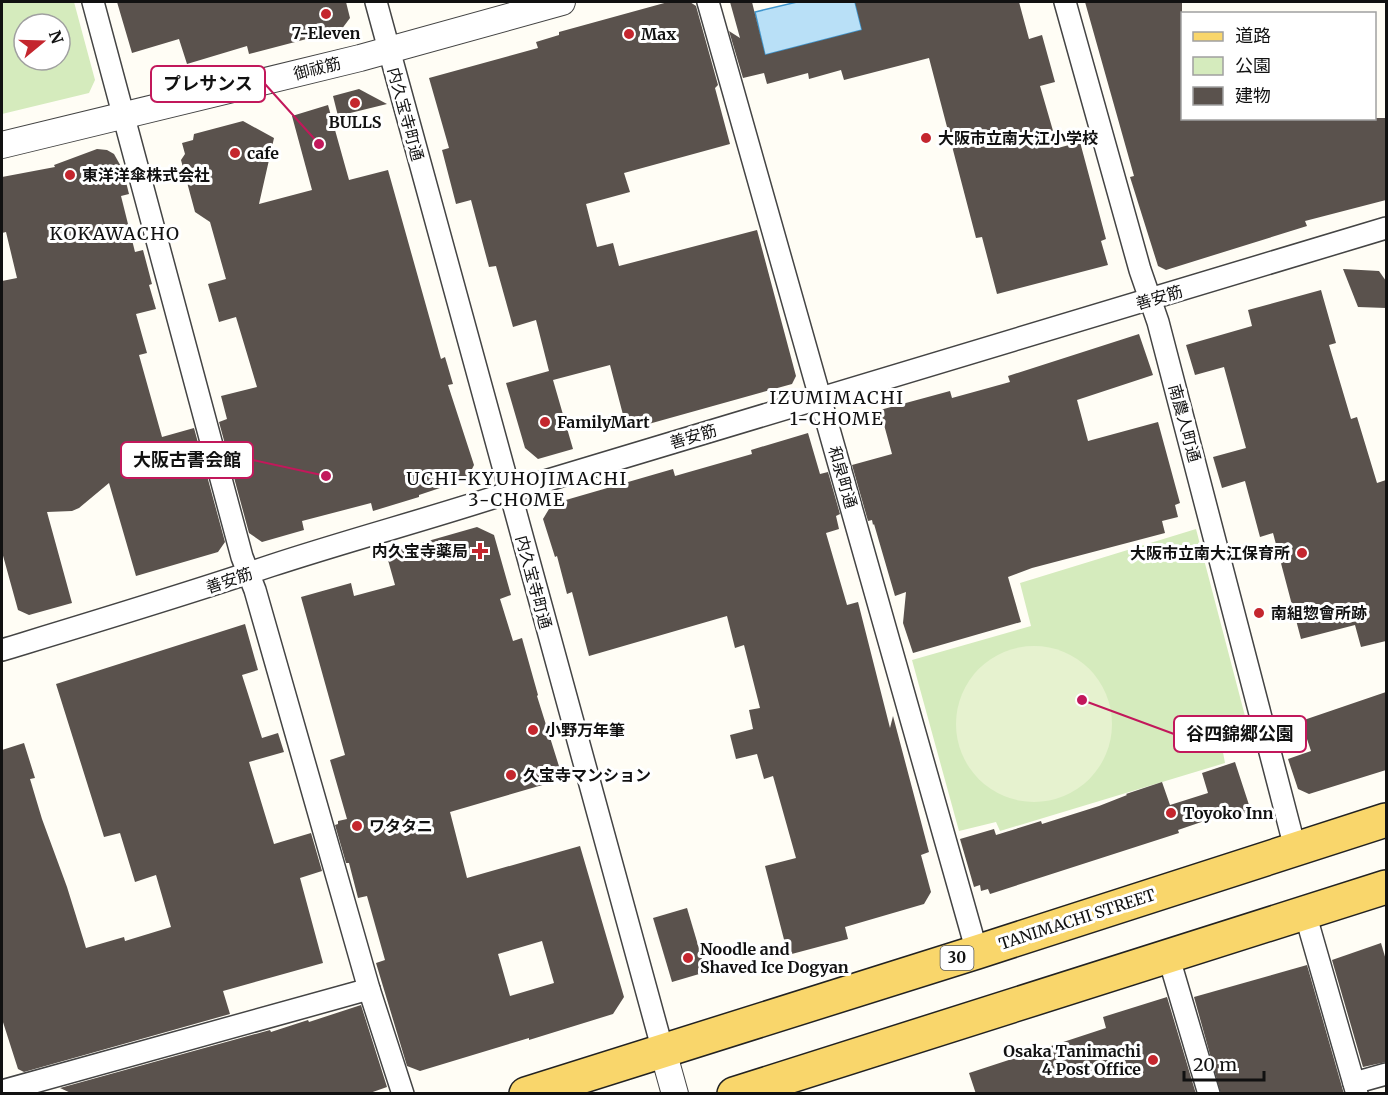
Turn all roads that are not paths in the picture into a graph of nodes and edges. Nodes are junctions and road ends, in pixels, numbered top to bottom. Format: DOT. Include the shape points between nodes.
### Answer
graph roads {
  1 [pos="93,2"];
  2 [pos="376,2"];
  3 [pos="562,2"];
  4 [pos="708,2"];
  5 [pos="1065,2"];
  6 [pos="389,50"];
  7 [pos="124,115"];
  8 [pos="2,145"];
  9 [pos="1386,228"];
  10 [pos="1150,300"];
  11 [pos="820,397"];
  12 [pos="509,493"];
  13 [pos="248,574"];
  14 [pos="2,650"];
  15 [pos="1386,820"];
  16 [pos="1295,848"];
  17 [pos="1386,887"];
  18 [pos="1305,914"];
  19 [pos="977,952"];
  20 [pos="1168,955"];
  21 [pos="369,989"];
  22 [pos="663,1051"];
  23 [pos="1386,1074"];
  24 [pos="1355,1088"];
  25 [pos="2,1091"];
  26 [pos="403,1094"];
  27 [pos="526,1094"];
  28 [pos="675,1094"];
  29 [pos="734,1094"];
  30 [pos="1209,1094"];
  1 -- 7 [label="street"];
  2 -- 6 [label="street, 内久宝寺町通"];
  3 -- 6 [label="street, 御祓筋"];
  4 -- 11 [label="street, 和泉町通"];
  5 -- 10 [label="street, 南農人町通"];
  6 -- 7 [label="street, 御祓筋"];
  6 -- 12 [label="street, 内久宝寺町通"];
  7 -- 8 [label="street, 御祓筋"];
  7 -- 13 [label="street"];
  9 -- 10 [label="street, 善安筋"];
  10 -- 11 [label="street, 善安筋"];
  10 -- 16 [label="street, 南農人町通"];
  11 -- 12 [label="street, 善安筋"];
  11 -- 19 [label="street, 和泉町通"];
  12 -- 13 [label="street, 善安筋"];
  12 -- 22 [label="street, 内久宝寺町通"];
  13 -- 14 [label="street, 善安筋"];
  13 -- 21 [label="street"];
  15 -- 16 [label="main road, TANIMACHI STREET / 30"];
  16 -- 19 [label="main road, TANIMACHI STREET / 30"];
  17 -- 18 [label="main road"];
  18 -- 20 [label="main road"];
  18 -- 24 [label="street"];
  19 -- 22 [label="main road, TANIMACHI STREET / 30"];
  20 -- 29 [label="main road"];
  20 -- 30 [label="street"];
  21 -- 25 [label="street"];
  21 -- 26 [label="street"];
  22 -- 27 [label="main road, TANIMACHI STREET / 30"];
  22 -- 28 [label="street, 内久宝寺町通"];
  23 -- 24 [label="street"];
}
